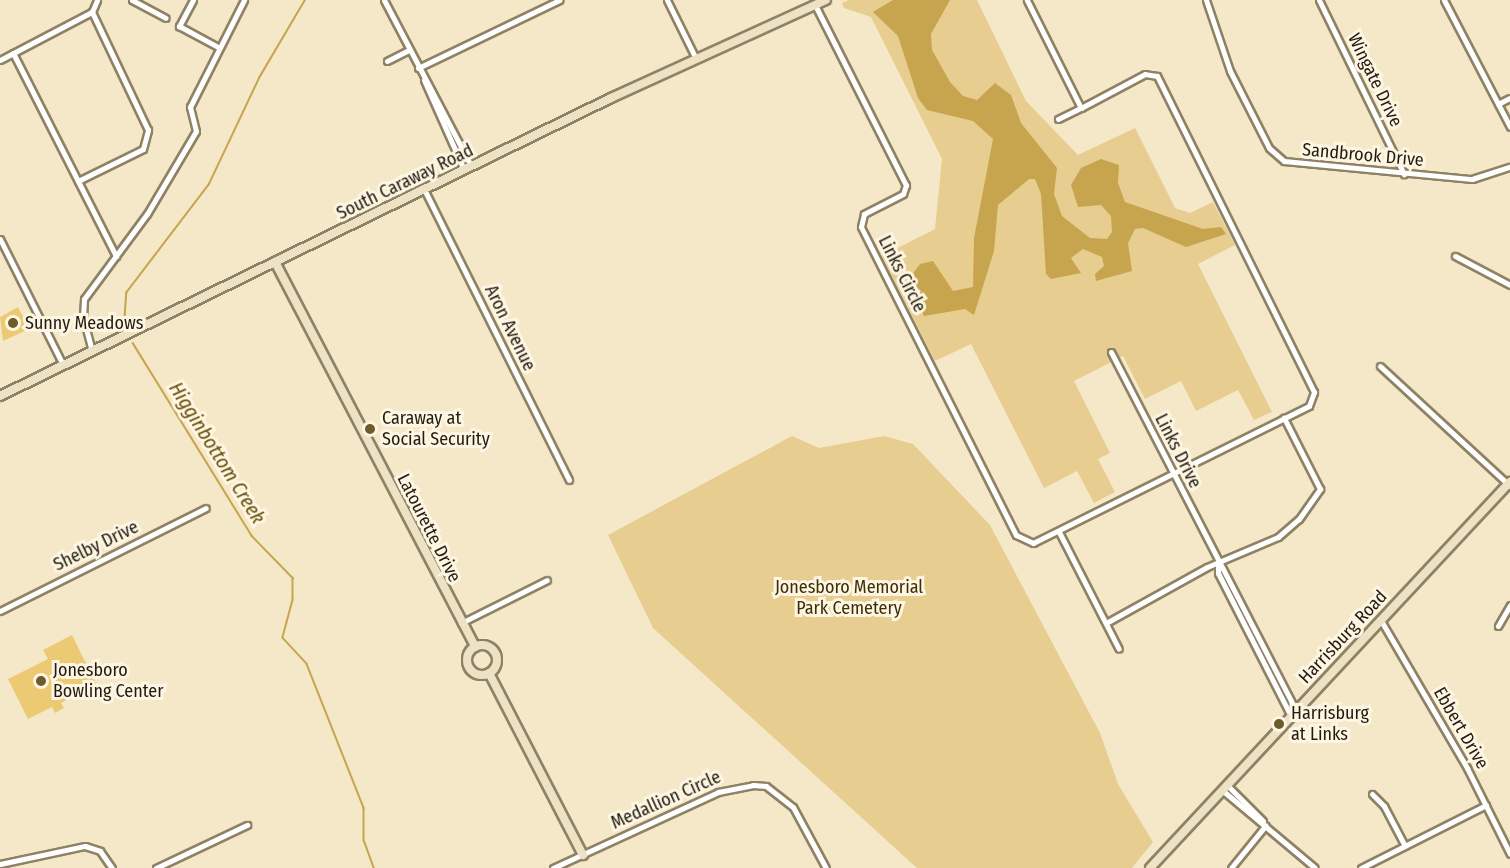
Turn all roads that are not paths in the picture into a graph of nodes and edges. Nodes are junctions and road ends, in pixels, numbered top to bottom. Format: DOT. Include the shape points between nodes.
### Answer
graph roads {
  1 [pos="97,0"];
  2 [pos="193,0"];
  3 [pos="244,0"];
  4 [pos="384,0"];
  5 [pos="558,0"];
  6 [pos="668,0"];
  7 [pos="826,0"];
  8 [pos="1027,0"];
  9 [pos="1206,0"];
  10 [pos="1319,0"];
  11 [pos="1444,0"];
  12 [pos="136,1"];
  13 [pos="815,5"];
  14 [pos="93,12"];
  15 [pos="166,18"];
  16 [pos="218,47"];
  17 [pos="409,50"];
  18 [pos="13,53"];
  19 [pos="696,59"];
  20 [pos="0,60"];
  21 [pos="387,61"];
  22 [pos="418,68"];
  23 [pos="1510,99"];
  24 [pos="1498,104"];
  25 [pos="1081,108"];
  26 [pos="1058,119"];
  27 [pos="1510,127"];
  28 [pos="1510,167"];
  29 [pos="467,168"];
  30 [pos="1404,174"];
  31 [pos="78,182"];
  32 [pos="424,189"];
  33 [pos="0,239"];
  34 [pos="116,256"];
  35 [pos="1455,256"];
  36 [pos="275,262"];
  37 [pos="1510,285"];
  38 [pos="92,351"];
  39 [pos="1111,352"];
  40 [pos="63,365"];
  41 [pos="1380,366"];
  42 [pos="0,396"];
  43 [pos="1284,418"];
  44 [pos="1173,474"];
  45 [pos="569,480"];
  46 [pos="1509,484"];
  47 [pos="206,508"];
  48 [pos="1059,532"];
  49 [pos="1218,564"];
  50 [pos="547,580"];
  51 [pos="1510,605"];
  52 [pos="0,611"];
  53 [pos="1380,619"];
  54 [pos="461,623"];
  55 [pos="1106,623"];
  56 [pos="1498,626"];
  57 [pos="475,647"];
  58 [pos="1119,649"];
  59 [pos="489,673"];
  60 [pos="1293,713"];
  61 [pos="1224,787"];
  62 [pos="1372,794"];
  63 [pos="1486,805"];
  64 [pos="247,825"];
  65 [pos="1266,825"];
  66 [pos="1405,846"];
  67 [pos="1510,854"];
  68 [pos="583,855"];
  69 [pos="2,863"];
  70 [pos="112,868"];
  71 [pos="156,868"];
  72 [pos="553,868"];
  73 [pos="826,868"];
  74 [pos="1150,868"];
  75 [pos="1231,868"];
  76 [pos="1315,868"];
  77 [pos="1361,868"];
  1 -- 14 [label="street"];
  2 -- 16 [label="street" via="179,26"];
  3 -- 16 [label="street"];
  4 -- 17 [label="street"];
  5 -- 22 [label="street"];
  6 -- 19 [label="street"];
  7 -- 13 [label="street, South Caraway Road"];
  8 -- 25 [label="street"];
  9 -- 30 [label="street, Sandbrook Drive" via="1230,71 1278,158 1298,165"];
  10 -- 30 [label="street, Wingate Drive"];
  11 -- 24 [label="street"];
  12 -- 15 [label="street"];
  13 -- 19 [label="street, South Caraway Road"];
  13 -- 48 [label="street, Links Circle" via="906,185 903,194 864,214 861,227 1016,535 1033,543"];
  14 -- 18 [label="street"];
  14 -- 31 [label="street" via="148,130 143,149"];
  16 -- 34 [label="street" via="190,107 196,131"];
  17 -- 21 [label="street"];
  17 -- 22 [label="street"];
  18 -- 20 [label="street"];
  18 -- 31 [label="street"];
  19 -- 29 [label="street, South Caraway Road"];
  22 -- 29 [label="street"];
  23 -- 24 [label="street"];
  24 -- 27 [label="street"];
  25 -- 26 [label="street, Links Circle"];
  25 -- 43 [label="street, Links Circle" via="1145,74 1159,79 1314,388 1309,406"];
  28 -- 30 [label="street, Sandbrook Drive" via="1485,179"];
  29 -- 32 [label="street, South Caraway Road"];
  31 -- 34 [label="street"];
  32 -- 36 [label="street, South Caraway Road"];
  32 -- 45 [label="street, Aron Avenue"];
  33 -- 40 [label="street"];
  34 -- 38 [label="street" via="83,304"];
  35 -- 37 [label="street"];
  36 -- 38 [label="street, South Caraway Road"];
  36 -- 54 [label="street, Latourette Drive"];
  38 -- 40 [label="street, South Caraway Road"];
  39 -- 44 [label="street, Links Drive"];
  40 -- 42 [label="street, South Caraway Road"];
  41 -- 46 [label="street"];
  43 -- 44 [label="street, Links Circle"];
  43 -- 49 [label="street" via="1318,494 1286,532"];
  44 -- 48 [label="street, Links Circle"];
  44 -- 49 [label="street, Links Drive"];
  46 -- 53 [label="street, Harrisburg Road"];
  47 -- 52 [label="street, Shelby Drive"];
  48 -- 55 [label="street"];
  49 -- 55 [label="street"];
  49 -- 60 [label="street, Links Drive"];
  50 -- 54 [label="street"];
  51 -- 56 [label="street"];
  53 -- 60 [label="street, Harrisburg Road"];
  53 -- 63 [label="street, Ebbert Drive"];
  54 -- 57 [label="street, Latourette Drive"];
  55 -- 58 [label="street"];
  57 -- 59 [label="street" via="468,659 470,668 478,674"];
  57 -- 59 [label="street" via="494,651 497,661"];
  59 -- 68 [label="street"];
  60 -- 61 [label="street, Harrisburg Road"];
  61 -- 65 [label="street"];
  61 -- 74 [label="street, Harrisburg Road"];
  62 -- 66 [label="street" via="1384,806"];
  63 -- 66 [label="street"];
  63 -- 67 [label="street, Ebbert Drive"];
  64 -- 71 [label="street"];
  65 -- 75 [label="street"];
  65 -- 76 [label="street"];
  66 -- 77 [label="street"];
  68 -- 72 [label="street, Medallion Circle"];
  68 -- 73 [label="street, Medallion Circle" via="718,792 753,785 766,786 793,807"];
  69 -- 70 [label="street" via="85,846 100,851"];
}
